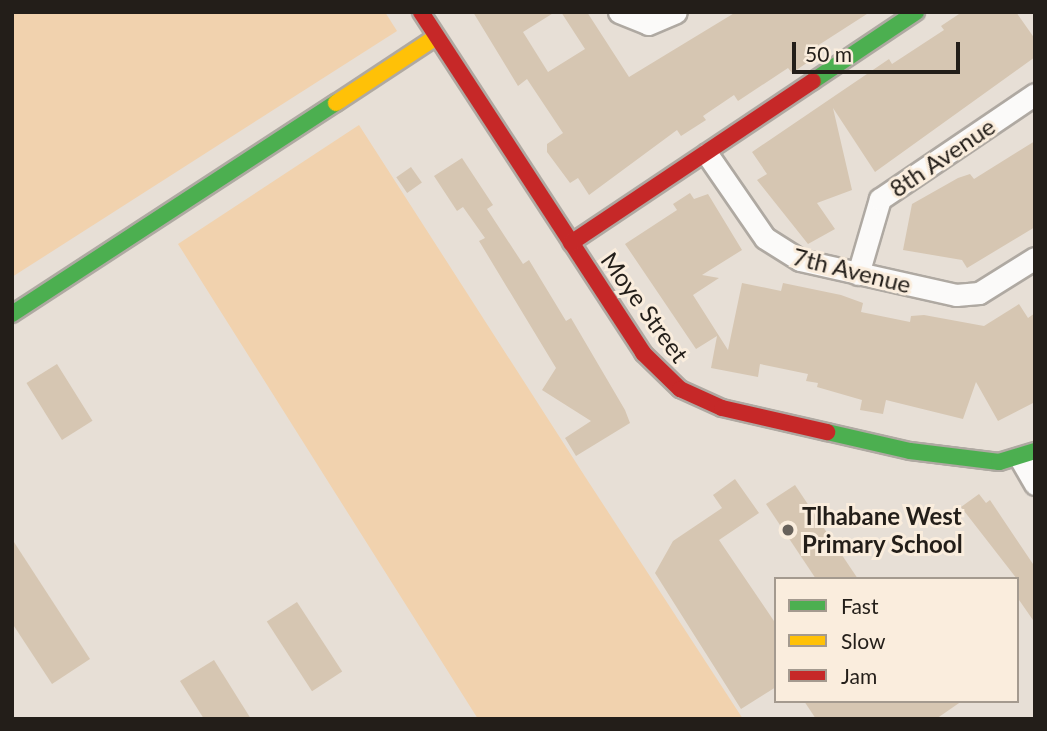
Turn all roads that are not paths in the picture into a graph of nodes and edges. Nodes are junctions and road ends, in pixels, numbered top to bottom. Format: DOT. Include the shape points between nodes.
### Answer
graph roads {
  1 [pos="421,12"];
  2 [pos="619,12"];
  3 [pos="676,12"];
  4 [pos="916,12"];
  5 [pos="436,37"];
  6 [pos="1035,94"];
  7 [pos="707,154"];
  8 [pos="571,243"];
  9 [pos="1035,258"];
  10 [pos="858,274"];
  11 [pos="12,314"];
  12 [pos="1028,454"];
  13 [pos="1035,484"];
  1 -- 5 [label="street, Moye Street"];
  2 -- 3 [label="street" via="648,24"];
  4 -- 7 [label="street"];
  5 -- 8 [label="street, Moye Street"];
  5 -- 11 [label="street"];
  6 -- 10 [label="street, 8th Avenue" via="889,190 871,215"];
  7 -- 8 [label="street"];
  7 -- 10 [label="street, 7th Avenue" via="780,251"];
  8 -- 12 [label="street, Moye Street" via="643,353 670,382 702,402 910,451 980,462"];
  9 -- 10 [label="street, 7th Avenue" via="979,293 956,295"];
  12 -- 13 [label="street"];
}
